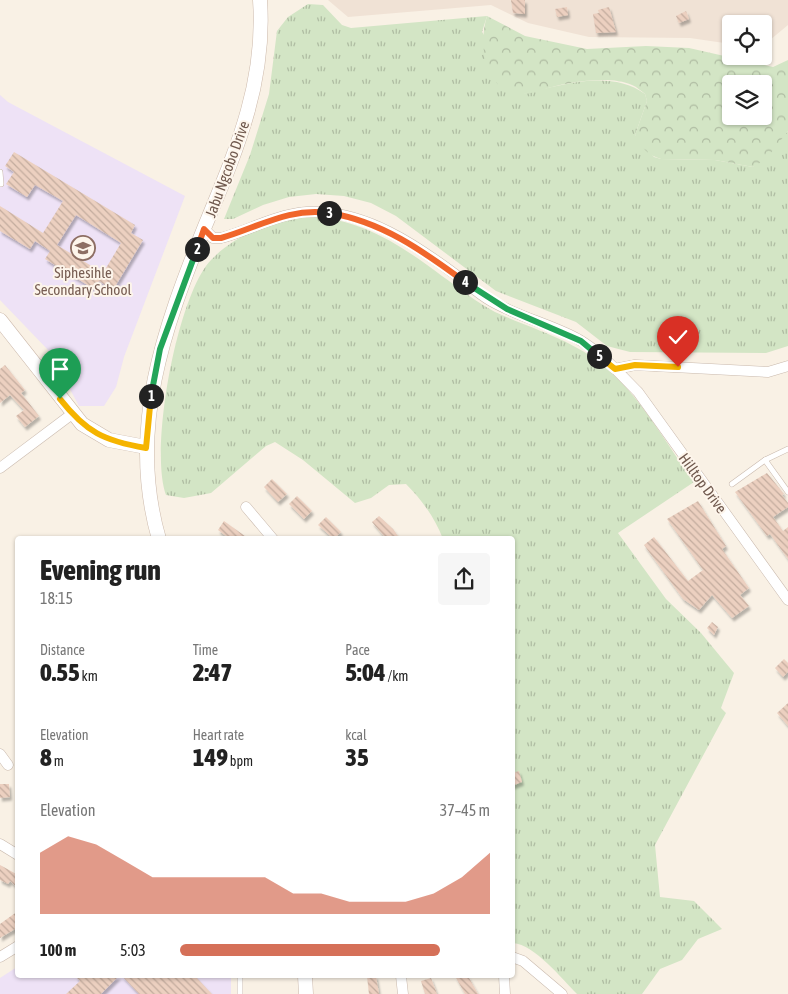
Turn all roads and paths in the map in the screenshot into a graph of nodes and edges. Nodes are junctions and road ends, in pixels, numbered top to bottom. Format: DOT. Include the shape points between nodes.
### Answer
graph roads {
  1 [pos="260,0"];
  2 [pos="0,172"];
  3 [pos="1,184"];
  4 [pos="204,229"];
  5 [pos="0,320"];
  6 [pos="788,366"];
  7 [pos="615,369"];
  8 [pos="72,414"];
  9 [pos="146,448"];
  10 [pos="788,450"];
  11 [pos="765,460"];
  12 [pos="0,468"];
  13 [pos="732,484"];
  14 [pos="788,492"];
  15 [pos="246,507"];
  16 [pos="158,536"];
  17 [pos="270,536"];
  18 [pos="788,600"];
  19 [pos="0,754"];
  20 [pos="8,765"];
  21 [pos="0,844"];
  22 [pos="15,852"];
  23 [pos="15,948"];
  24 [pos="0,957"];
  25 [pos="515,958"];
  26 [pos="240,978"];
  27 [pos="305,978"];
  28 [pos="401,978"];
  29 [pos="504,978"];
  30 [pos="240,994"];
  31 [pos="306,994"];
  32 [pos="403,994"];
  33 [pos="505,994"];
  34 [pos="562,994"];
  1 -- 4 [label="main road, Jabu Ngcobo Drive" via="260,54 253,93 231,167"];
  2 -- 3 [label="lane"];
  4 -- 7 [label="street, Hilltop Drive" via="213,238 221,238 279,216 302,211 344,215 366,222 417,247 490,300 581,341"];
  4 -- 9 [label="main road, Jabu Ngcobo Drive" via="160,349"];
  5 -- 8 [label="main road"];
  6 -- 7 [label="street" via="768,372 635,365"];
  7 -- 18 [label="street, Hilltop Drive" via="652,411"];
  8 -- 9 [label="main road" via="92,432 109,440"];
  8 -- 12 [label="street"];
  9 -- 16 [label="main road, Jabu Ngcobo Drive"];
  10 -- 11 [label="lane"];
  11 -- 13 [label="lane"];
  11 -- 14 [label="lane"];
  15 -- 17 [label="street"];
  19 -- 20 [label="street"];
  21 -- 22 [label="street"];
  23 -- 24 [label="street"];
  25 -- 34 [label="street" via="523,961"];
  26 -- 30 [label="lane"];
  27 -- 31 [label="main road"];
  28 -- 32 [label="street"];
  29 -- 33 [label="street"];
}
